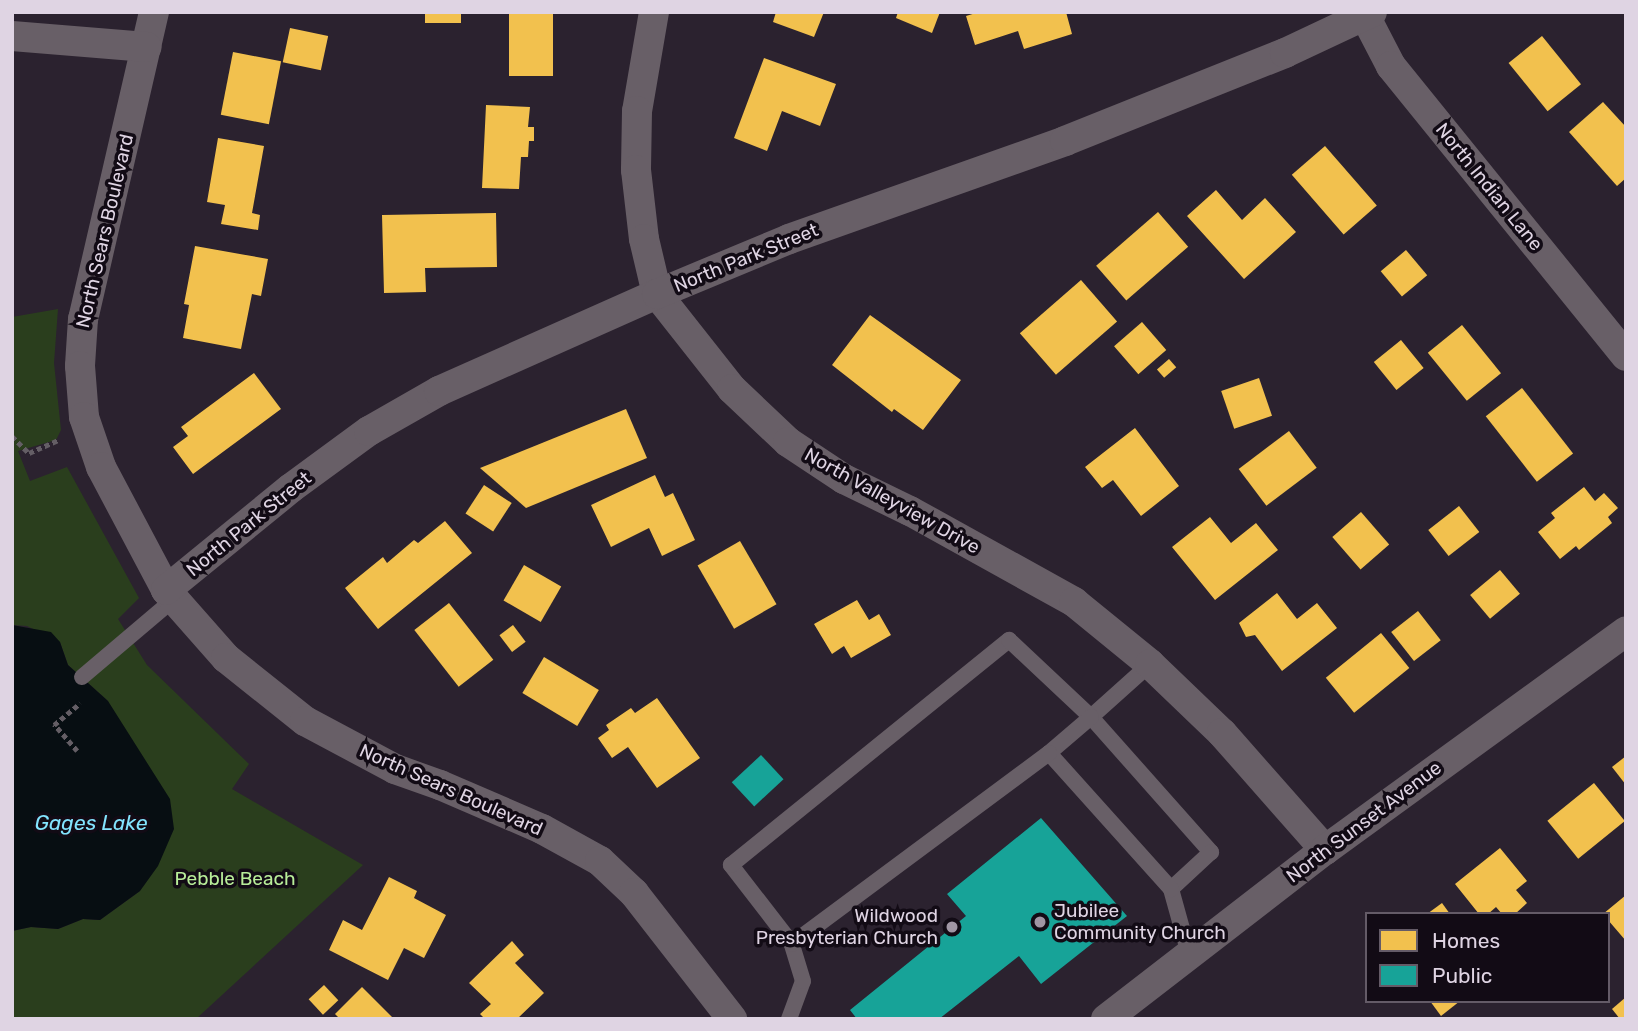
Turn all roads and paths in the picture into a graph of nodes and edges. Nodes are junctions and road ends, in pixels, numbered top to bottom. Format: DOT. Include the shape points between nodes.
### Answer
graph roads {
  1 [pos="154,12"];
  2 [pos="654,12"];
  3 [pos="1367,13"];
  4 [pos="12,36"];
  5 [pos="147,47"];
  6 [pos="657,294"];
  7 [pos="1626,356"];
  8 [pos="88,428"];
  9 [pos="12,436"];
  10 [pos="170,594"];
  11 [pos="1626,631"];
  12 [pos="1150,664"];
  13 [pos="82,677"];
  14 [pos="85,699"];
  15 [pos="1091,717"];
  16 [pos="76,751"];
  17 [pos="1049,753"];
  18 [pos="1325,850"];
  19 [pos="1171,889"];
  20 [pos="792,944"];
  21 [pos="1189,954"];
  22 [pos="732,1019"];
  23 [pos="789,1019"];
  24 [pos="1106,1019"];
  1 -- 5 [label="street, North Sears Boulevard"];
  2 -- 6 [label="street, North Valleyview Drive" via="637,111 636,170 644,239"];
  3 -- 6 [label="street, North Park Street" via="1285,53 1065,141 789,239"];
  3 -- 7 [label="street, North Indian Lane" via="1391,66"];
  4 -- 5 [label="street"];
  5 -- 8 [label="street, North Sears Boulevard" via="83,319 80,366"];
  6 -- 10 [label="street, North Park Street" via="439,391 369,431 292,488"];
  6 -- 12 [label="street, North Valleyview Drive" via="732,389 788,442 844,479 1074,602"];
  8 -- 9 [label="path" via="29,453"];
  8 -- 10 [label="street, North Sears Boulevard" via="101,467"];
  10 -- 13 [label="lane"];
  10 -- 22 [label="street, North Sears Boulevard" via="226,658 305,722 395,769 542,830 600,860 634,893"];
  11 -- 18 [label="street, North Sunset Avenue"];
  12 -- 15 [label="lane"];
  12 -- 18 [label="street, North Valleyview Drive" via="1222,733"];
  14 -- 16 [label="path" via="54,725"];
  15 -- 17 [label="lane"];
  15 -- 19 [label="lane" via="1211,852"];
  15 -- 20 [label="lane" via="1009,640 731,865"];
  17 -- 19 [label="lane"];
  17 -- 20 [label="lane"];
  18 -- 21 [label="street, North Sunset Avenue"];
  19 -- 21 [label="lane"];
  20 -- 23 [label="lane" via="803,981"];
  21 -- 24 [label="street, North Sunset Avenue"];
}
